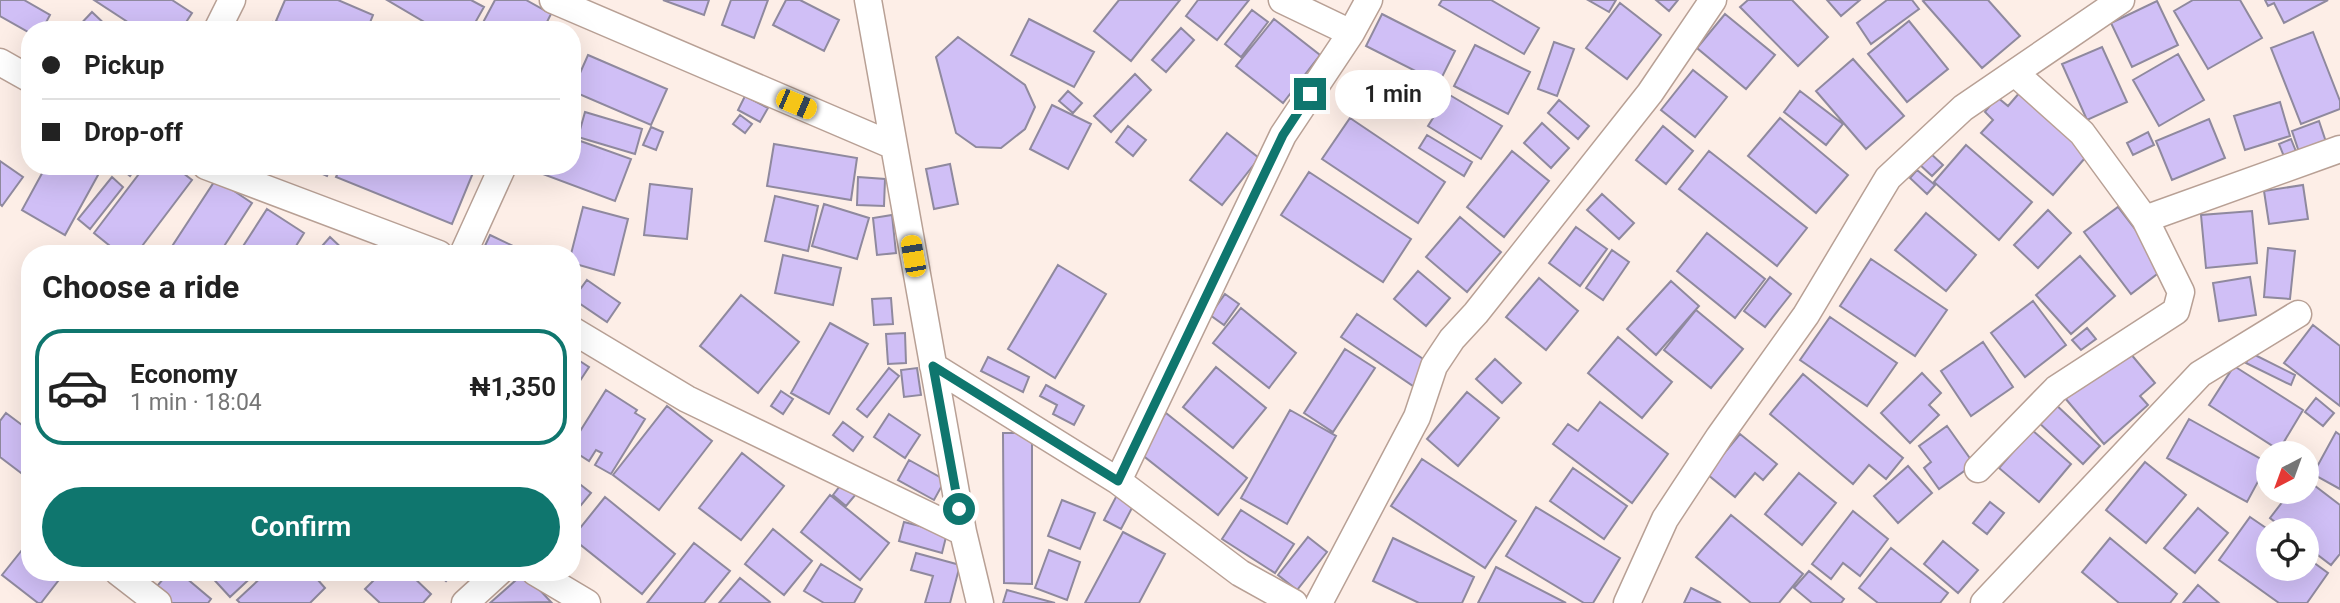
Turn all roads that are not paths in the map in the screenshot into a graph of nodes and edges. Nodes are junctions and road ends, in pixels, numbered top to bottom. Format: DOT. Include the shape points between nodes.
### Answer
graph roads {
  1 [pos="232,0"];
  2 [pos="868,0"];
  3 [pos="1282,0"];
  4 [pos="1369,0"];
  5 [pos="1713,0"];
  6 [pos="2121,0"];
  7 [pos="566,10"];
  8 [pos="221,21"];
  9 [pos="1351,33"];
  10 [pos="0,62"];
  11 [pos="2015,73"];
  12 [pos="21,74"];
  13 [pos="894,146"];
  14 [pos="2340,149"];
  15 [pos="230,175"];
  16 [pos="499,175"];
  17 [pos="2145,219"];
  18 [pos="415,245"];
  19 [pos="467,245"];
  20 [pos="2298,314"];
  21 [pos="581,335"];
  22 [pos="933,366"];
  23 [pos="1978,470"];
  24 [pos="1118,481"];
  25 [pos="963,532"];
  26 [pos="130,581"];
  27 [pos="489,581"];
  28 [pos="549,581"];
  29 [pos="158,603"];
  30 [pos="465,603"];
  31 [pos="587,603"];
  32 [pos="980,603"];
  33 [pos="1294,603"];
  34 [pos="1319,603"];
  35 [pos="1627,603"];
  36 [pos="1984,603"];
  1 -- 8 [label="street"];
  2 -- 13 [label="street"];
  3 -- 9 [label="street"];
  4 -- 9 [label="street"];
  5 -- 34 [label="street" via="1650,93 1434,366 1417,417"];
  6 -- 11 [label="street"];
  7 -- 13 [label="street"];
  9 -- 24 [label="street" via="1283,135"];
  10 -- 12 [label="street"];
  11 -- 17 [label="street" via="2082,133"];
  11 -- 35 [label="street" via="1963,108 1888,178 1806,314 1665,519"];
  13 -- 22 [label="street"];
  14 -- 17 [label="street"];
  15 -- 18 [label="street"];
  16 -- 19 [label="street"];
  17 -- 23 [label="street" via="2181,292 2176,311 2056,389"];
  20 -- 36 [label="street" via="2200,374"];
  21 -- 25 [label="street" via="687,399"];
  22 -- 24 [label="street"];
  22 -- 25 [label="street"];
  24 -- 33 [label="street" via="1240,573"];
  25 -- 32 [label="street"];
  26 -- 29 [label="street"];
  27 -- 30 [label="street"];
  28 -- 31 [label="street"];
}
